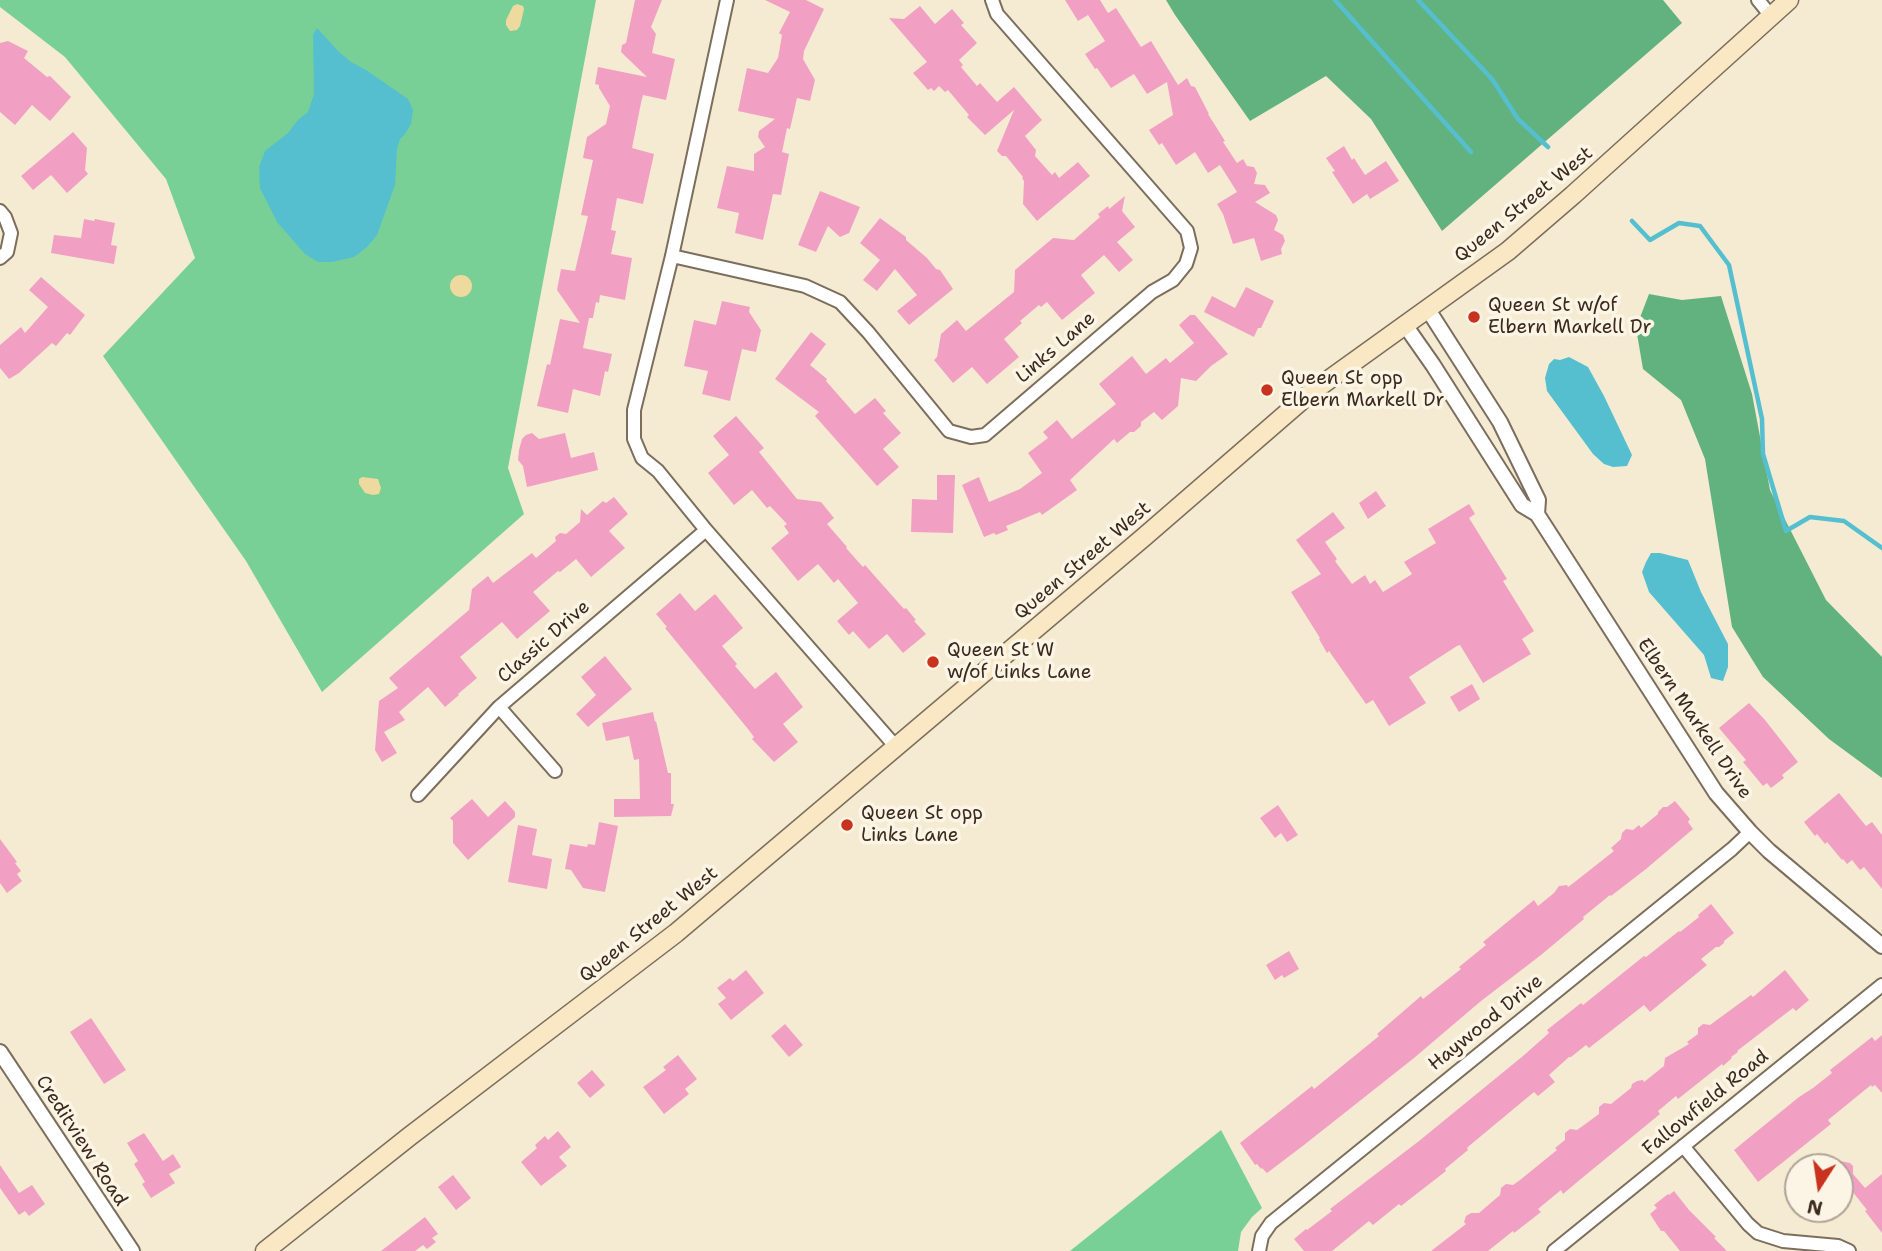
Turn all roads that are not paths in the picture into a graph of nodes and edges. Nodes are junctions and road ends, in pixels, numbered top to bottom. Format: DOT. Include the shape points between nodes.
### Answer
graph roads {
  1 [pos="727,0"];
  2 [pos="992,0"];
  3 [pos="1758,0"];
  4 [pos="1789,0"];
  5 [pos="1771,16"];
  6 [pos="0,211"];
  7 [pos="672,256"];
  8 [pos="0,258"];
  9 [pos="1427,308"];
  10 [pos="1405,325"];
  11 [pos="1537,514"];
  12 [pos="706,530"];
  13 [pos="499,707"];
  14 [pos="896,747"];
  15 [pos="555,771"];
  16 [pos="418,795"];
  17 [pos="1750,832"];
  18 [pos="1882,946"];
  19 [pos="1882,985"];
  20 [pos="0,1052"];
  21 [pos="1683,1146"];
  22 [pos="132,1251"];
  23 [pos="265,1251"];
  24 [pos="1259,1251"];
  25 [pos="1553,1251"];
  26 [pos="1849,1251"];
  1 -- 7 [label="street"];
  2 -- 7 [label="street, Links Lane" via="997,14 1187,231 1191,248 1173,280 1152,292 985,435 971,437 949,431 840,302 805,286"];
  3 -- 5 [label="street"];
  4 -- 5 [label="main road, Queen Street West"];
  5 -- 9 [label="main road, Queen Street West" via="1534,229"];
  6 -- 8 [label="street" via="10,233 7,252"];
  7 -- 12 [label="street" via="634,410 634,439 642,457"];
  9 -- 10 [label="main road, Queen Street West"];
  9 -- 11 [label="street, Elbern Markell Drive" via="1500,422 1538,500"];
  10 -- 11 [label="street, Elbern Markell Drive" via="1522,505"];
  10 -- 14 [label="main road, Queen Street West" via="1309,394"];
  11 -- 17 [label="street, Elbern Markell Drive" via="1716,793"];
  12 -- 13 [label="street, Classic Drive"];
  12 -- 14 [label="street"];
  13 -- 15 [label="street"];
  13 -- 16 [label="street, Classic Drive"];
  14 -- 23 [label="main road, Queen Street West" via="676,933"];
  17 -- 18 [label="street, Elbern Markell Drive"];
  17 -- 24 [label="street, Haywood Drive" via="1265,1228"];
  19 -- 21 [label="street, Fallowfield Road"];
  20 -- 22 [label="street, Creditview Road"];
  21 -- 25 [label="street, Fallowfield Road"];
  21 -- 26 [label="street" via="1758,1233"];
}
